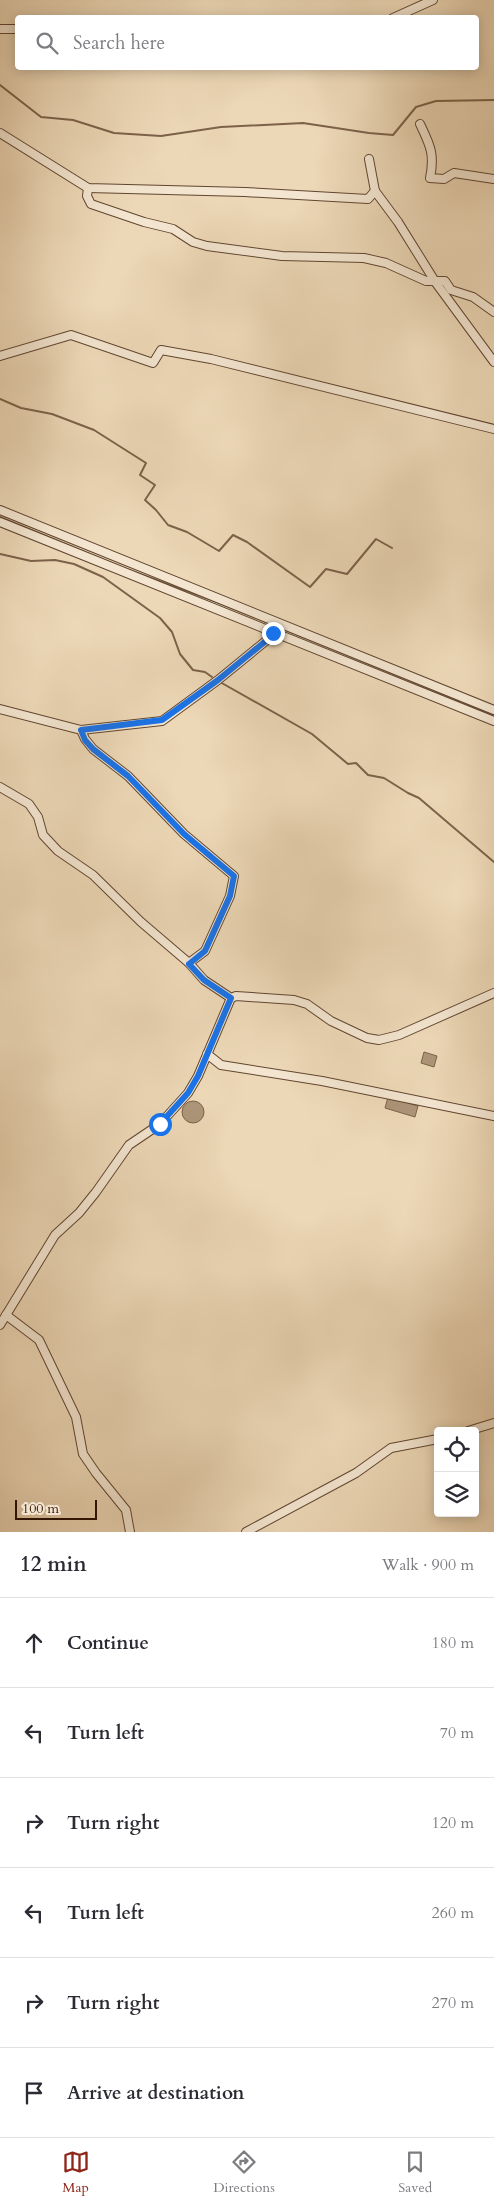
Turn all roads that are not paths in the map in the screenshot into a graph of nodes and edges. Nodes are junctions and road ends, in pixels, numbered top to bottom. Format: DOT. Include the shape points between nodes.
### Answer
graph roads {
  1 [pos="433,0"];
  2 [pos="399,15"];
  3 [pos="0,29"];
  4 [pos="15,29"];
  5 [pos="420,124"];
  6 [pos="0,133"];
  7 [pos="369,160"];
  8 [pos="494,179"];
  9 [pos="88,188"];
  10 [pos="375,191"];
  11 [pos="436,283"];
  12 [pos="494,312"];
  13 [pos="0,356"];
  14 [pos="494,362"];
  15 [pos="494,429"];
  16 [pos="0,510"];
  17 [pos="0,522"];
  18 [pos="273,633"];
  19 [pos="0,709"];
  20 [pos="494,710"];
  21 [pos="494,721"];
  22 [pos="81,730"];
  23 [pos="0,787"];
  24 [pos="189,964"];
  25 [pos="494,993"];
  26 [pos="231,998"];
  27 [pos="207,1054"];
  28 [pos="494,1116"];
  29 [pos="6,1315"];
  30 [pos="0,1325"];
  31 [pos="494,1423"];
  32 [pos="479,1428"];
  33 [pos="434,1440"];
  34 [pos="130,1532"];
  35 [pos="246,1532"];
  1 -- 2 [label="street"];
  3 -- 4 [label="street"];
  5 -- 8 [label="street" via="434,160 430,178 444,179 454,173"];
  6 -- 9 [label="street"];
  7 -- 10 [label="street"];
  9 -- 10 [label="street" via="368,199"];
  9 -- 11 [label="street" via="91,204 173,229 193,242 207,246 282,256 364,258"];
  10 -- 11 [label="street"];
  11 -- 12 [label="street" via="445,282 451,290 473,297"];
  11 -- 14 [label="street"];
  13 -- 15 [label="street" via="71,335 154,363 161,350"];
  16 -- 20 [label="street"];
  17 -- 18 [label="street"];
  18 -- 21 [label="street"];
  18 -- 22 [label="street" via="218,680 162,720"];
  19 -- 22 [label="street"];
  22 -- 24 [label="street" via="93,749 128,776 184,834 234,876 230,896 205,951"];
  23 -- 24 [label="street" via="29,804 38,817 43,835 54,847 92,875"];
  24 -- 26 [label="street" via="204,980"];
  25 -- 26 [label="street" via="393,1037 378,1040 331,1021 307,1004 294,1000"];
  26 -- 27 [label="street"];
  27 -- 28 [label="street" via="221,1065 322,1081"];
  27 -- 29 [label="street" via="188,1093 160,1124 129,1145 79,1213 55,1236"];
  29 -- 30 [label="street"];
  29 -- 34 [label="street" via="39,1340 76,1417 83,1454 126,1510"];
  31 -- 32 [label="street"];
  33 -- 35 [label="street" via="391,1448 356,1473"];
}
